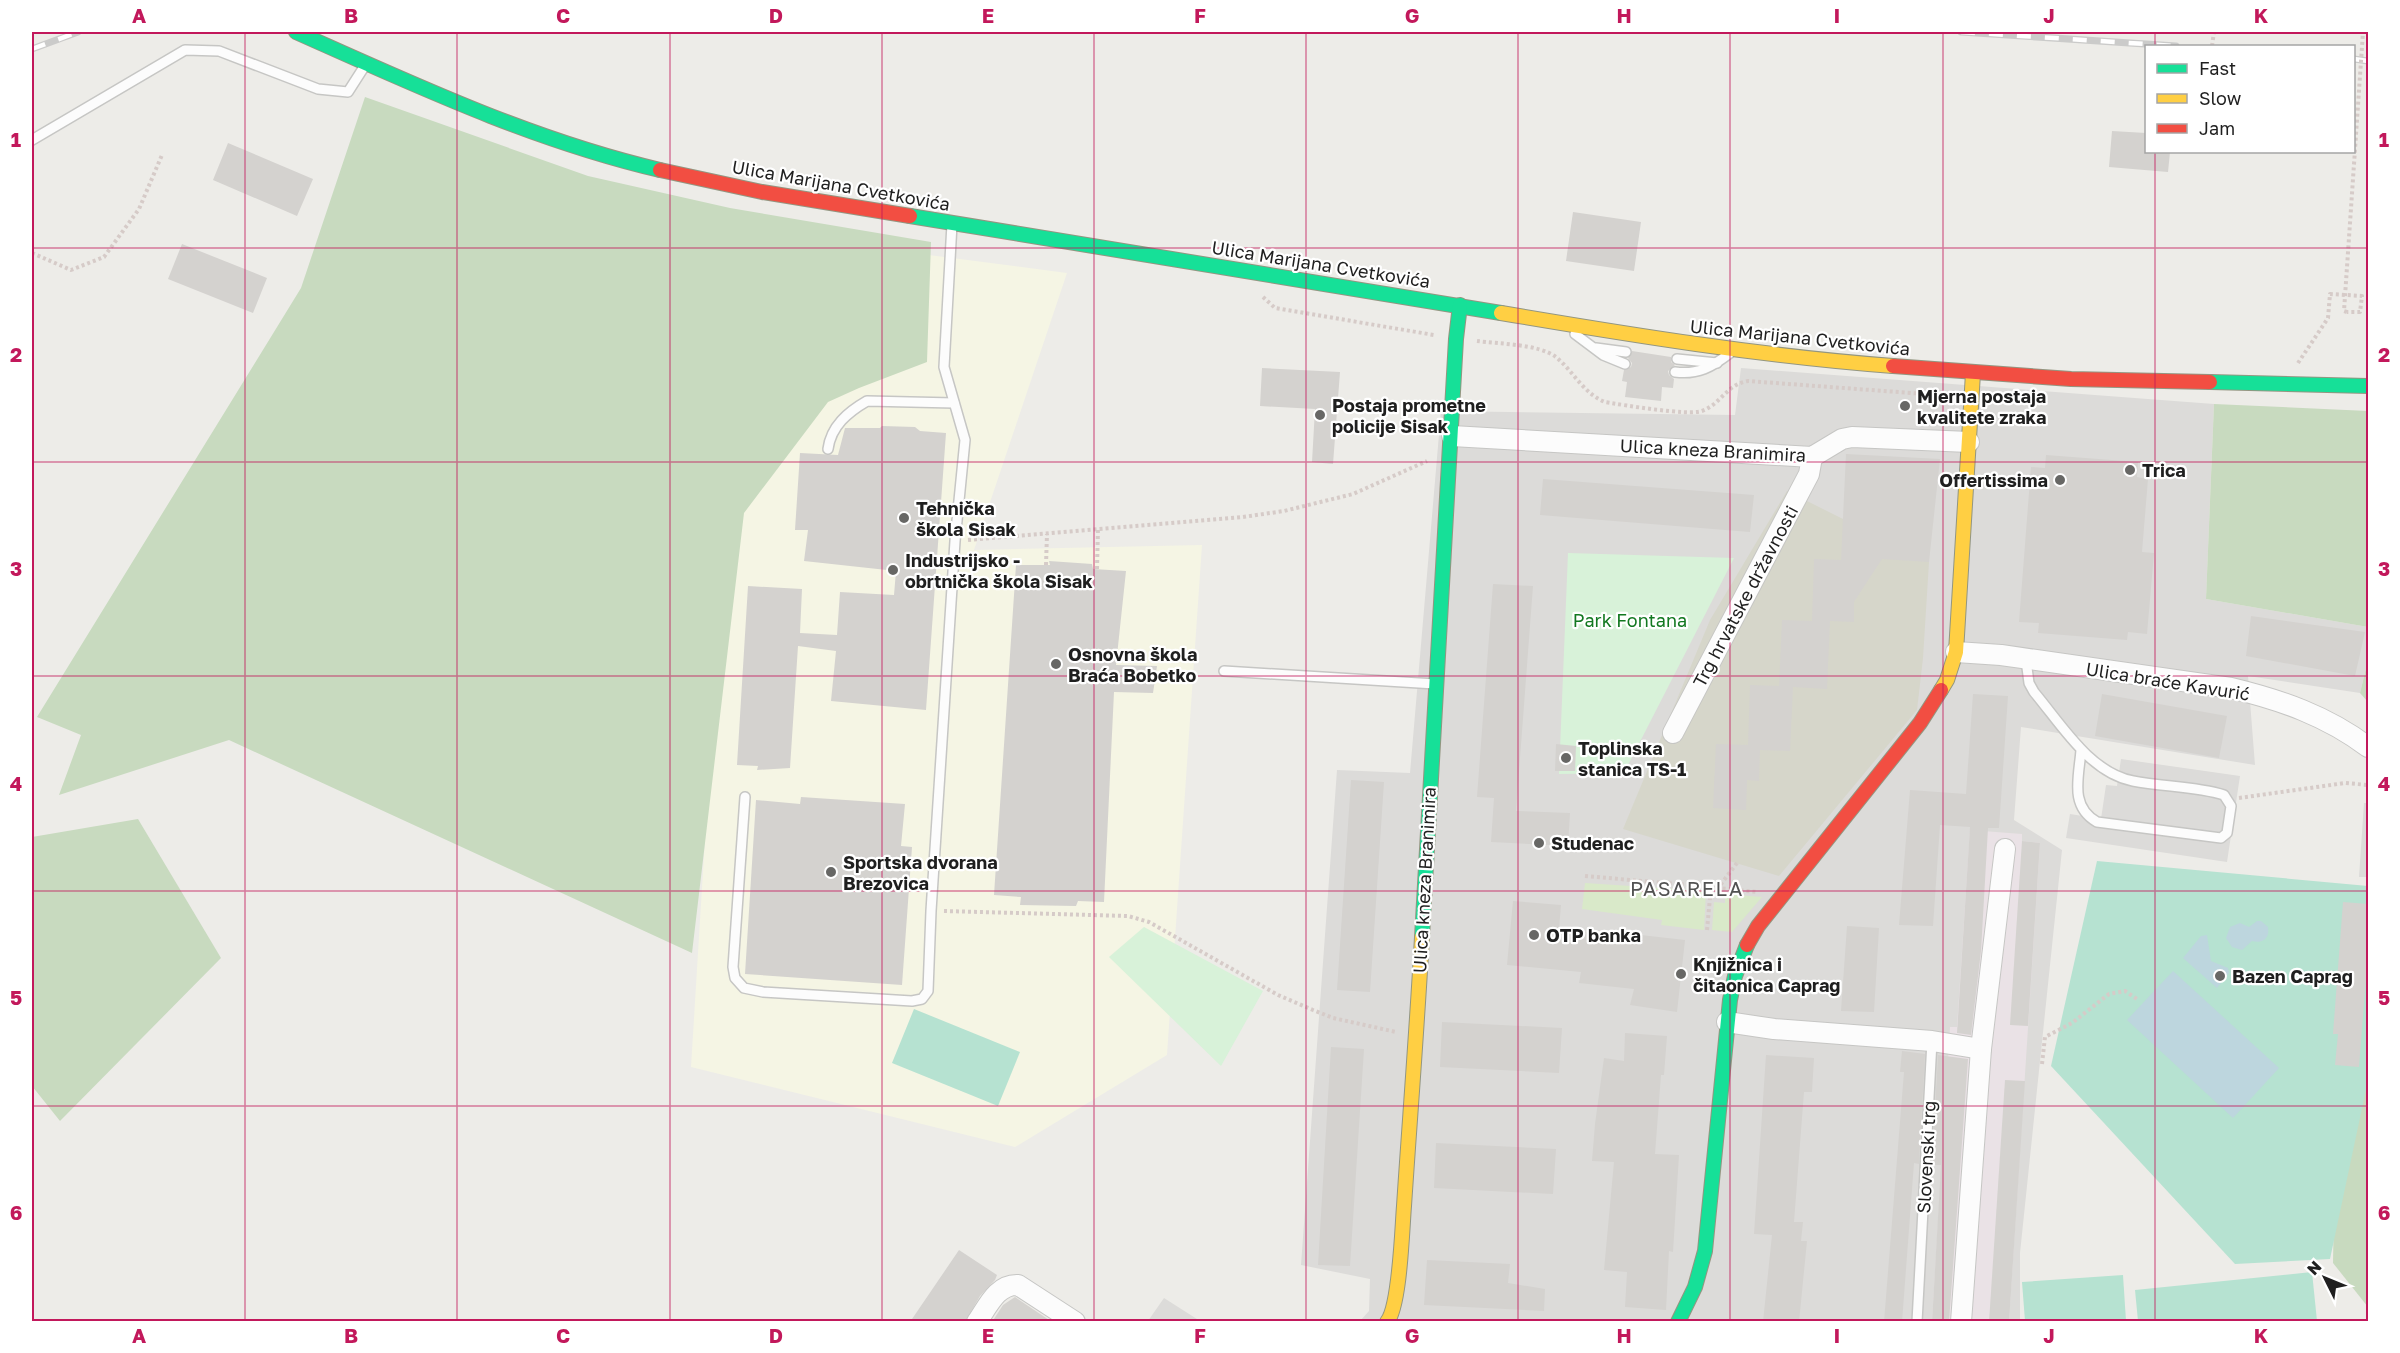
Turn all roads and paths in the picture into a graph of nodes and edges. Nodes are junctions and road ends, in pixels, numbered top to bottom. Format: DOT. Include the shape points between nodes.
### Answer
graph roads {
  1 [pos="296,32"];
  2 [pos="2363,32"];
  3 [pos="366,63"];
  4 [pos="32,140"];
  5 [pos="2355,148"];
  6 [pos="2355,153"];
  7 [pos="162,155"];
  8 [pos="952,222"];
  9 [pos="32,253"];
  10 [pos="2345,295"];
  11 [pos="2345,295"];
  12 [pos="2345,295"];
  13 [pos="2345,295"];
  14 [pos="1460,305"];
  15 [pos="1561,323"];
  16 [pos="1593,348"];
  17 [pos="1735,349"];
  18 [pos="1626,352"];
  19 [pos="1677,359"];
  20 [pos="1717,363"];
  21 [pos="2298,363"];
  22 [pos="1625,364"];
  23 [pos="1675,372"];
  24 [pos="1973,373"];
  25 [pos="2368,386"];
  26 [pos="954,403"];
  27 [pos="1969,442"];
  28 [pos="1451,445"];
  29 [pos="828,449"];
  30 [pos="1812,457"];
  31 [pos="1098,528"];
  32 [pos="1047,534"];
  33 [pos="956,541"];
  34 [pos="1046,565"];
  35 [pos="1097,569"];
  36 [pos="1956,652"];
  37 [pos="2026,660"];
  38 [pos="1224,671"];
  39 [pos="1437,684"];
  40 [pos="1673,733"];
  41 [pos="2368,747"];
  42 [pos="2081,750"];
  43 [pos="2368,785"];
  44 [pos="745,796"];
  45 [pos="2230,801"];
  46 [pos="2005,849"];
  47 [pos="1737,863"];
  48 [pos="1584,876"];
  49 [pos="1711,887"];
  50 [pos="1718,888"];
  51 [pos="1767,893"];
  52 [pos="931,911"];
  53 [pos="1707,930"];
  54 [pos="2137,999"];
  55 [pos="1727,1022"];
  56 [pos="1416,1036"];
  57 [pos="1932,1041"];
  58 [pos="1981,1049"];
  59 [pos="2042,1064"];
  60 [pos="1392,1320"];
  61 [pos="977,1322"];
  62 [pos="1075,1322"];
  63 [pos="1678,1322"];
  64 [pos="1917,1322"];
  65 [pos="1961,1322"];
  1 -- 3 [label="street, Ulica Marijana Cvetkovića"];
  2 -- 5 [label="path, bridge"];
  3 -- 4 [label="lane" via="348,92 318,89 219,51 185,50"];
  3 -- 8 [label="street, Ulica Marijana Cvetkovića" via="526,130 647,167 762,192"];
  6 -- 10 [label="path, bridge"];
  7 -- 9 [label="path" via="139,209 104,257 71,270"];
  8 -- 14 [label="street, Ulica Marijana Cvetkovića"];
  8 -- 26 [label="lane" via="944,368"];
  11 -- 12 [label="path, bridge" via="2344,311 2360,312 2362,296"];
  13 -- 21 [label="path, bridge" via="2330,294 2328,318"];
  14 -- 15 [label="street, Ulica Marijana Cvetkovića"];
  14 -- 28 [label="street, Ulica kneza Branimira"];
  15 -- 16 [label="lane"];
  15 -- 17 [label="street, Ulica Marijana Cvetkovića"];
  16 -- 18 [label="lane"];
  16 -- 22 [label="lane"];
  17 -- 20 [label="lane"];
  17 -- 24 [label="street, Ulica Marijana Cvetkovića"];
  19 -- 20 [label="lane"];
  20 -- 23 [label="lane" via="1692,374"];
  24 -- 25 [label="street, Ulica Marijana Cvetkovića"];
  24 -- 27 [label="street"];
  26 -- 29 [label="lane" via="867,401 838,425"];
  26 -- 33 [label="lane" via="965,440"];
  27 -- 30 [label="street, Ulica kneza Branimira" via="1852,437"];
  27 -- 36 [label="street"];
  28 -- 30 [label="street, Ulica kneza Branimira"];
  28 -- 31 [label="path" via="1353,494 1284,512"];
  28 -- 39 [label="street, Ulica kneza Branimira"];
  30 -- 40 [label="street, Trg hrvatske državnosti" via="1809,474"];
  31 -- 32 [label="path"];
  31 -- 35 [label="path"];
  32 -- 33 [label="path"];
  32 -- 34 [label="path"];
  33 -- 52 [label="lane"];
  36 -- 37 [label="street, Ulica braće Kavurić"];
  36 -- 55 [label="street" via="1947,680 1920,723 1744,948 1732,981"];
  37 -- 41 [label="street, Ulica braće Kavurić" via="2231,688 2268,697 2312,713"];
  37 -- 42 [label="lane" via="2034,692"];
  38 -- 39 [label="lane"];
  39 -- 56 [label="street, Ulica kneza Branimira"];
  42 -- 45 [label="lane" via="2105,771 2123,779 2222,794"];
  42 -- 45 [label="lane" via="2077,797 2088,817 2097,822 2220,838 2227,833"];
  43 -- 45 [label="path" via="2345,783"];
  44 -- 52 [label="lane" via="733,967 734,976 744,988 819,996 922,999 928,991"];
  46 -- 58 [label="street"];
  47 -- 50 [label="path"];
  48 -- 49 [label="path"];
  49 -- 50 [label="path"];
  49 -- 53 [label="path"];
  50 -- 51 [label="path"];
  52 -- 56 [label="path" via="1128,916 1149,922 1278,994 1323,1014"];
  54 -- 59 [label="path" via="2126,991 2109,994 2072,1023 2045,1037"];
  55 -- 57 [label="street"];
  55 -- 63 [label="street" via="1704,1261"];
  56 -- 60 [label="street, Ulica kneza Branimira"];
  57 -- 58 [label="street"];
  57 -- 64 [label="lane, Slovenski trg"];
  58 -- 65 [label="street"];
  61 -- 62 [label="street" via="998,1292 1014,1284"];
}
